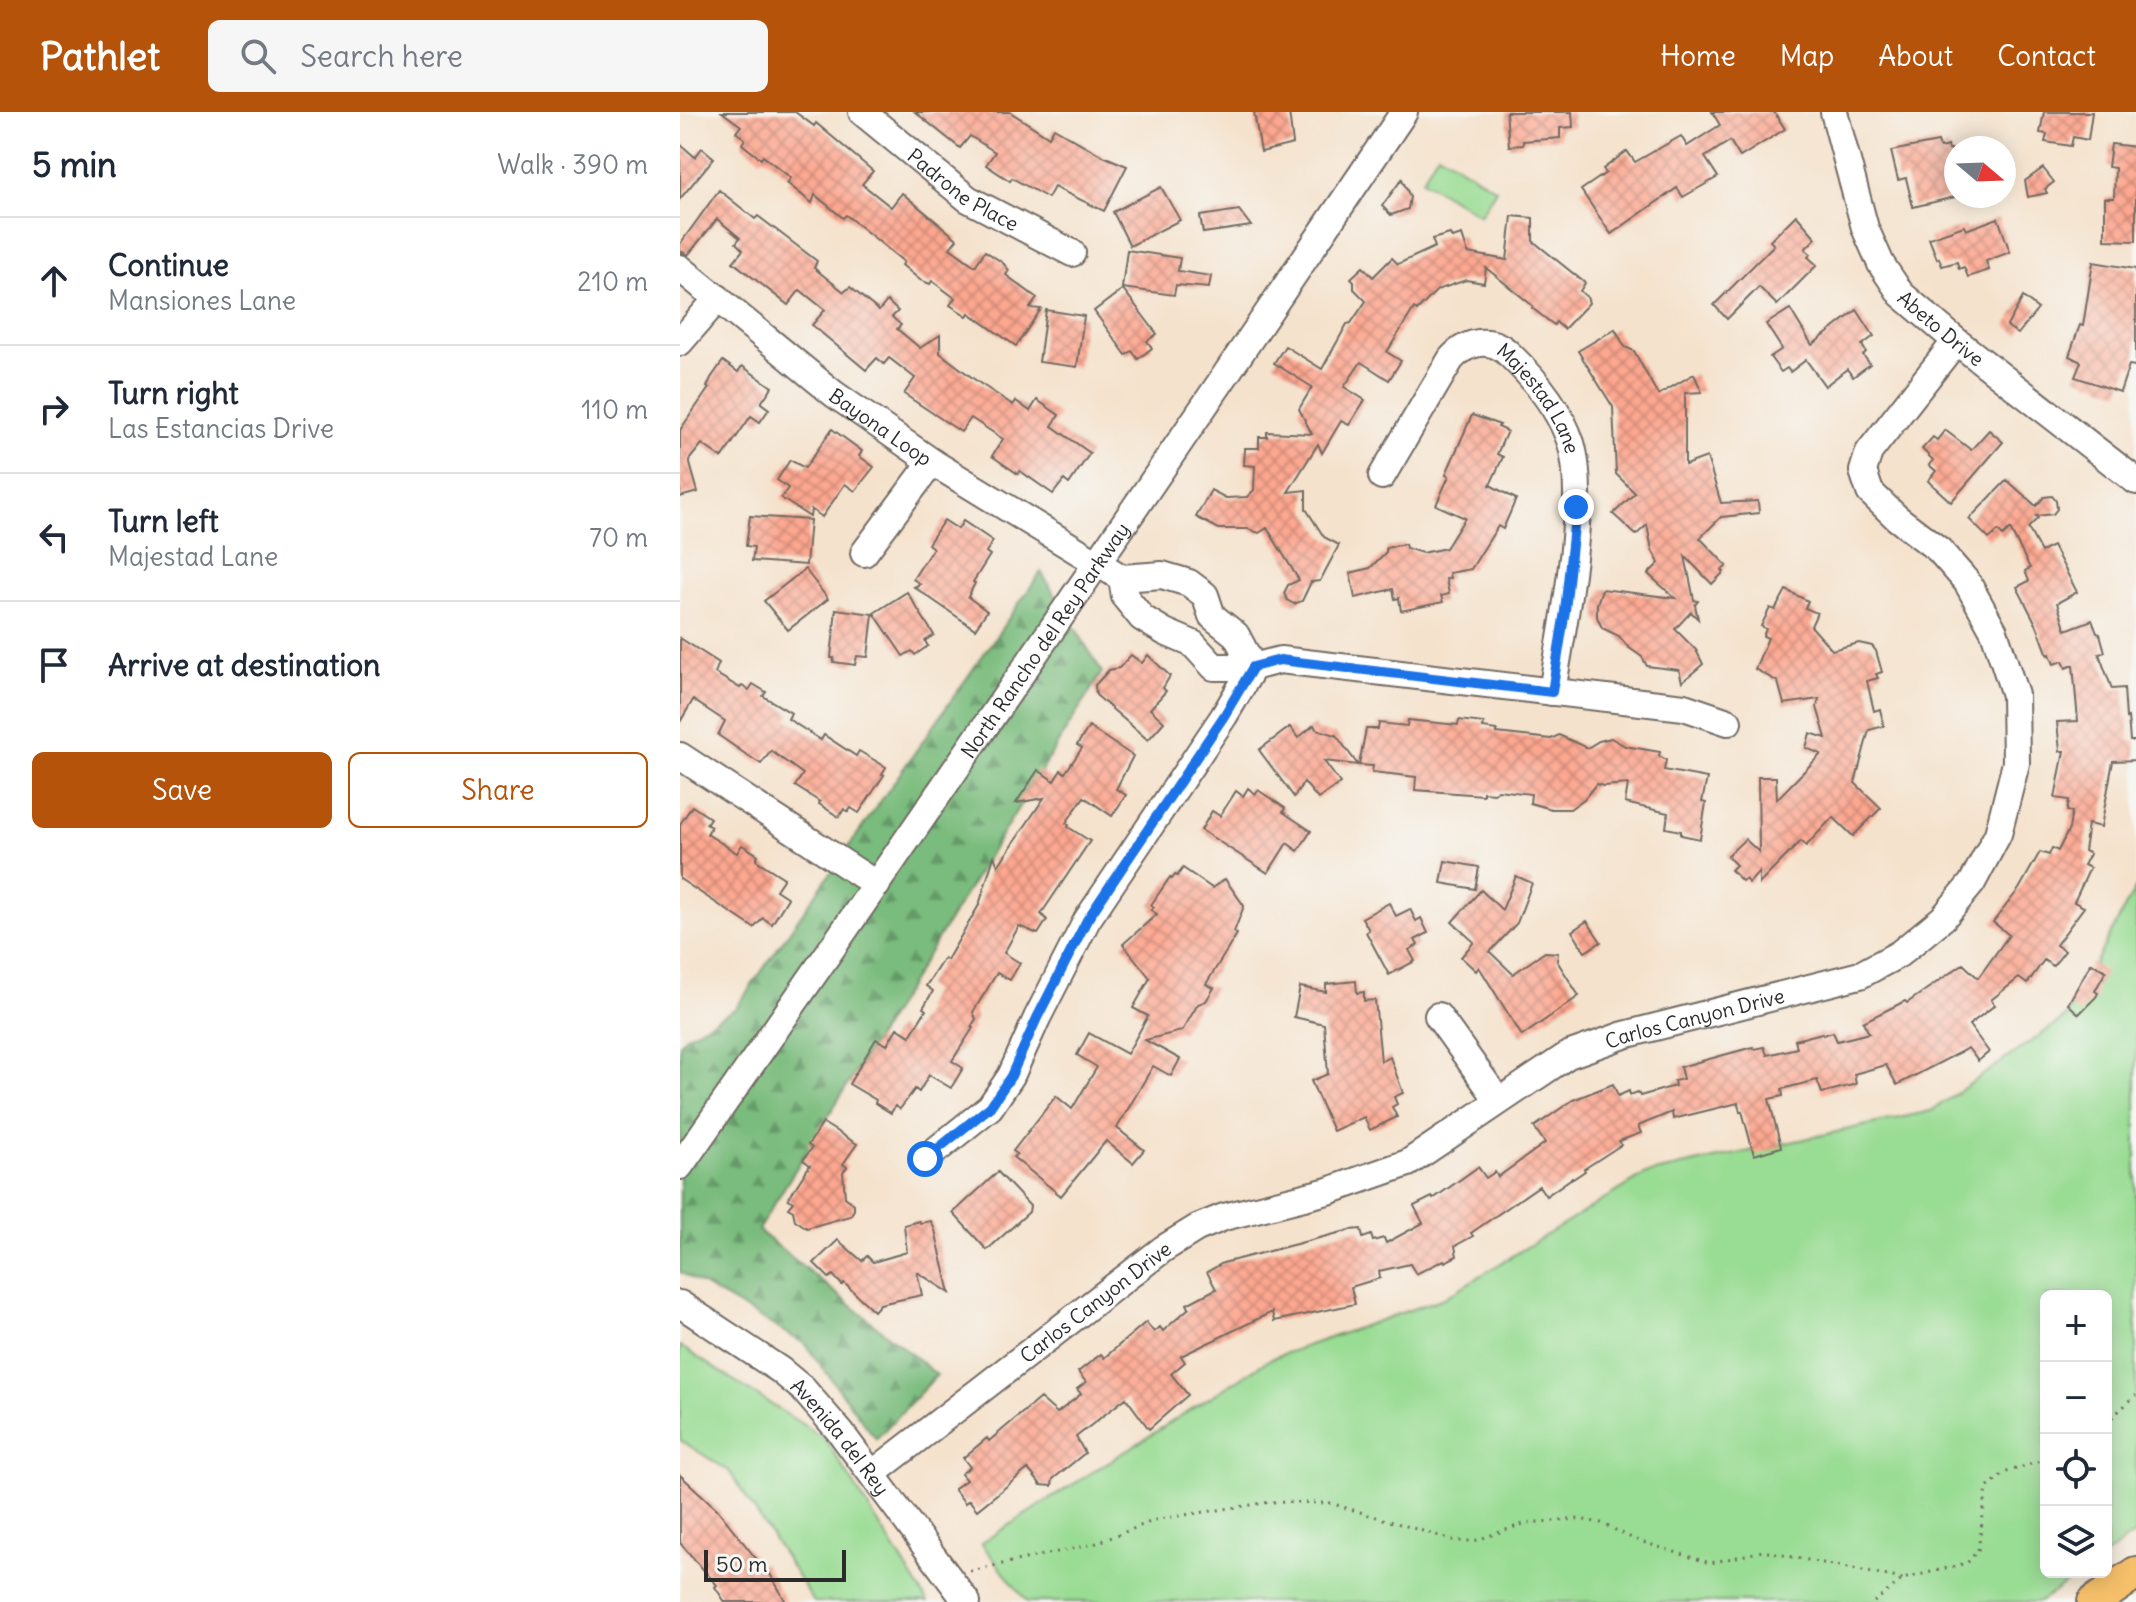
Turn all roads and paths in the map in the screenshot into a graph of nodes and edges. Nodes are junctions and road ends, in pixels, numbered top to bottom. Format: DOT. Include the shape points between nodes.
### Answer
graph roads {
  1 [pos="862,112"];
  2 [pos="1404,112"];
  3 [pos="1834,112"];
  4 [pos="1072,253"];
  5 [pos="680,268"];
  6 [pos="718,298"];
  7 [pos="1956,341"];
  8 [pos="680,342"];
  9 [pos="932,462"];
  10 [pos="2134,475"];
  11 [pos="1382,476"];
  12 [pos="864,553"];
  13 [pos="1098,564"];
  14 [pos="1122,578"];
  15 [pos="1212,616"];
  16 [pos="1193,644"];
  17 [pos="1253,667"];
  18 [pos="1552,692"];
  19 [pos="1728,722"];
  20 [pos="680,756"];
  21 [pos="877,885"];
  22 [pos="1438,1016"];
  23 [pos="1498,1100"];
  24 [pos="925,1159"];
  25 [pos="680,1166"];
  26 [pos="680,1304"];
  27 [pos="2136,1395"];
  28 [pos="2112,1417"];
  29 [pos="2040,1461"];
  30 [pos="872,1474"];
  31 [pos="2136,1573"];
  32 [pos="947,1576"];
  33 [pos="1903,1579"];
  34 [pos="967,1602"];
  35 [pos="1874,1602"];
  36 [pos="2094,1602"];
  1 -- 4 [label="street, Padrone Place" via="968,199"];
  2 -- 13 [label="street, North Rancho del Rey Parkway"];
  3 -- 7 [label="street, Abeto Drive" via="1865,228 1881,264 1901,294"];
  5 -- 6 [label="street, Bayona Loop"];
  6 -- 8 [label="street"];
  6 -- 9 [label="street, Bayona Loop" via="834,394"];
  7 -- 10 [label="street, Abeto Drive"];
  7 -- 23 [label="street, Carlos Canyon Drive" via="1869,452 1863,471 1870,492 1939,550 1967,582 2005,658 2015,695 2016,763 1998,834 1985,861 1933,928 1860,975 1593,1045"];
  9 -- 12 [label="street"];
  9 -- 13 [label="street, Bayona Loop"];
  11 -- 18 [label="street, Majestad Lane" via="1457,352 1475,343 1494,344 1531,375 1565,428 1576,470 1570,572"];
  13 -- 14 [label="street, Bayona Loop"];
  13 -- 21 [label="street, North Rancho del Rey Parkway"];
  14 -- 15 [label="street" via="1162,575 1189,583 1205,595"];
  14 -- 16 [label="street" via="1125,597 1142,618"];
  15 -- 16 [label="street"];
  15 -- 17 [label="street" via="1236,635"];
  16 -- 17 [label="street" via="1214,667"];
  17 -- 18 [label="street" via="1280,660"];
  17 -- 24 [label="street" via="1087,920 1011,1076 990,1107"];
  18 -- 19 [label="street" via="1684,707"];
  20 -- 21 [label="street"];
  21 -- 25 [label="street, North Rancho del Rey Parkway"];
  22 -- 23 [label="street"];
  23 -- 30 [label="street, Carlos Canyon Drive" via="1408,1163 1197,1228"];
  26 -- 30 [label="street, Avenida del Rey" via="803,1389"];
  27 -- 28 [label="path"];
  29 -- 33 [label="path" via="2004,1473 1987,1488 1978,1550 1967,1563"];
  30 -- 32 [label="street, Avenida del Rey"];
  31 -- 36 [label="main road"];
  32 -- 33 [label="path" via="1094,1544 1158,1519 1271,1502 1330,1503 1456,1541 1474,1541 1526,1523 1579,1519 1710,1563 1763,1551"];
  32 -- 34 [label="street, Avenida del Rey"];
  33 -- 35 [label="path"];
}
